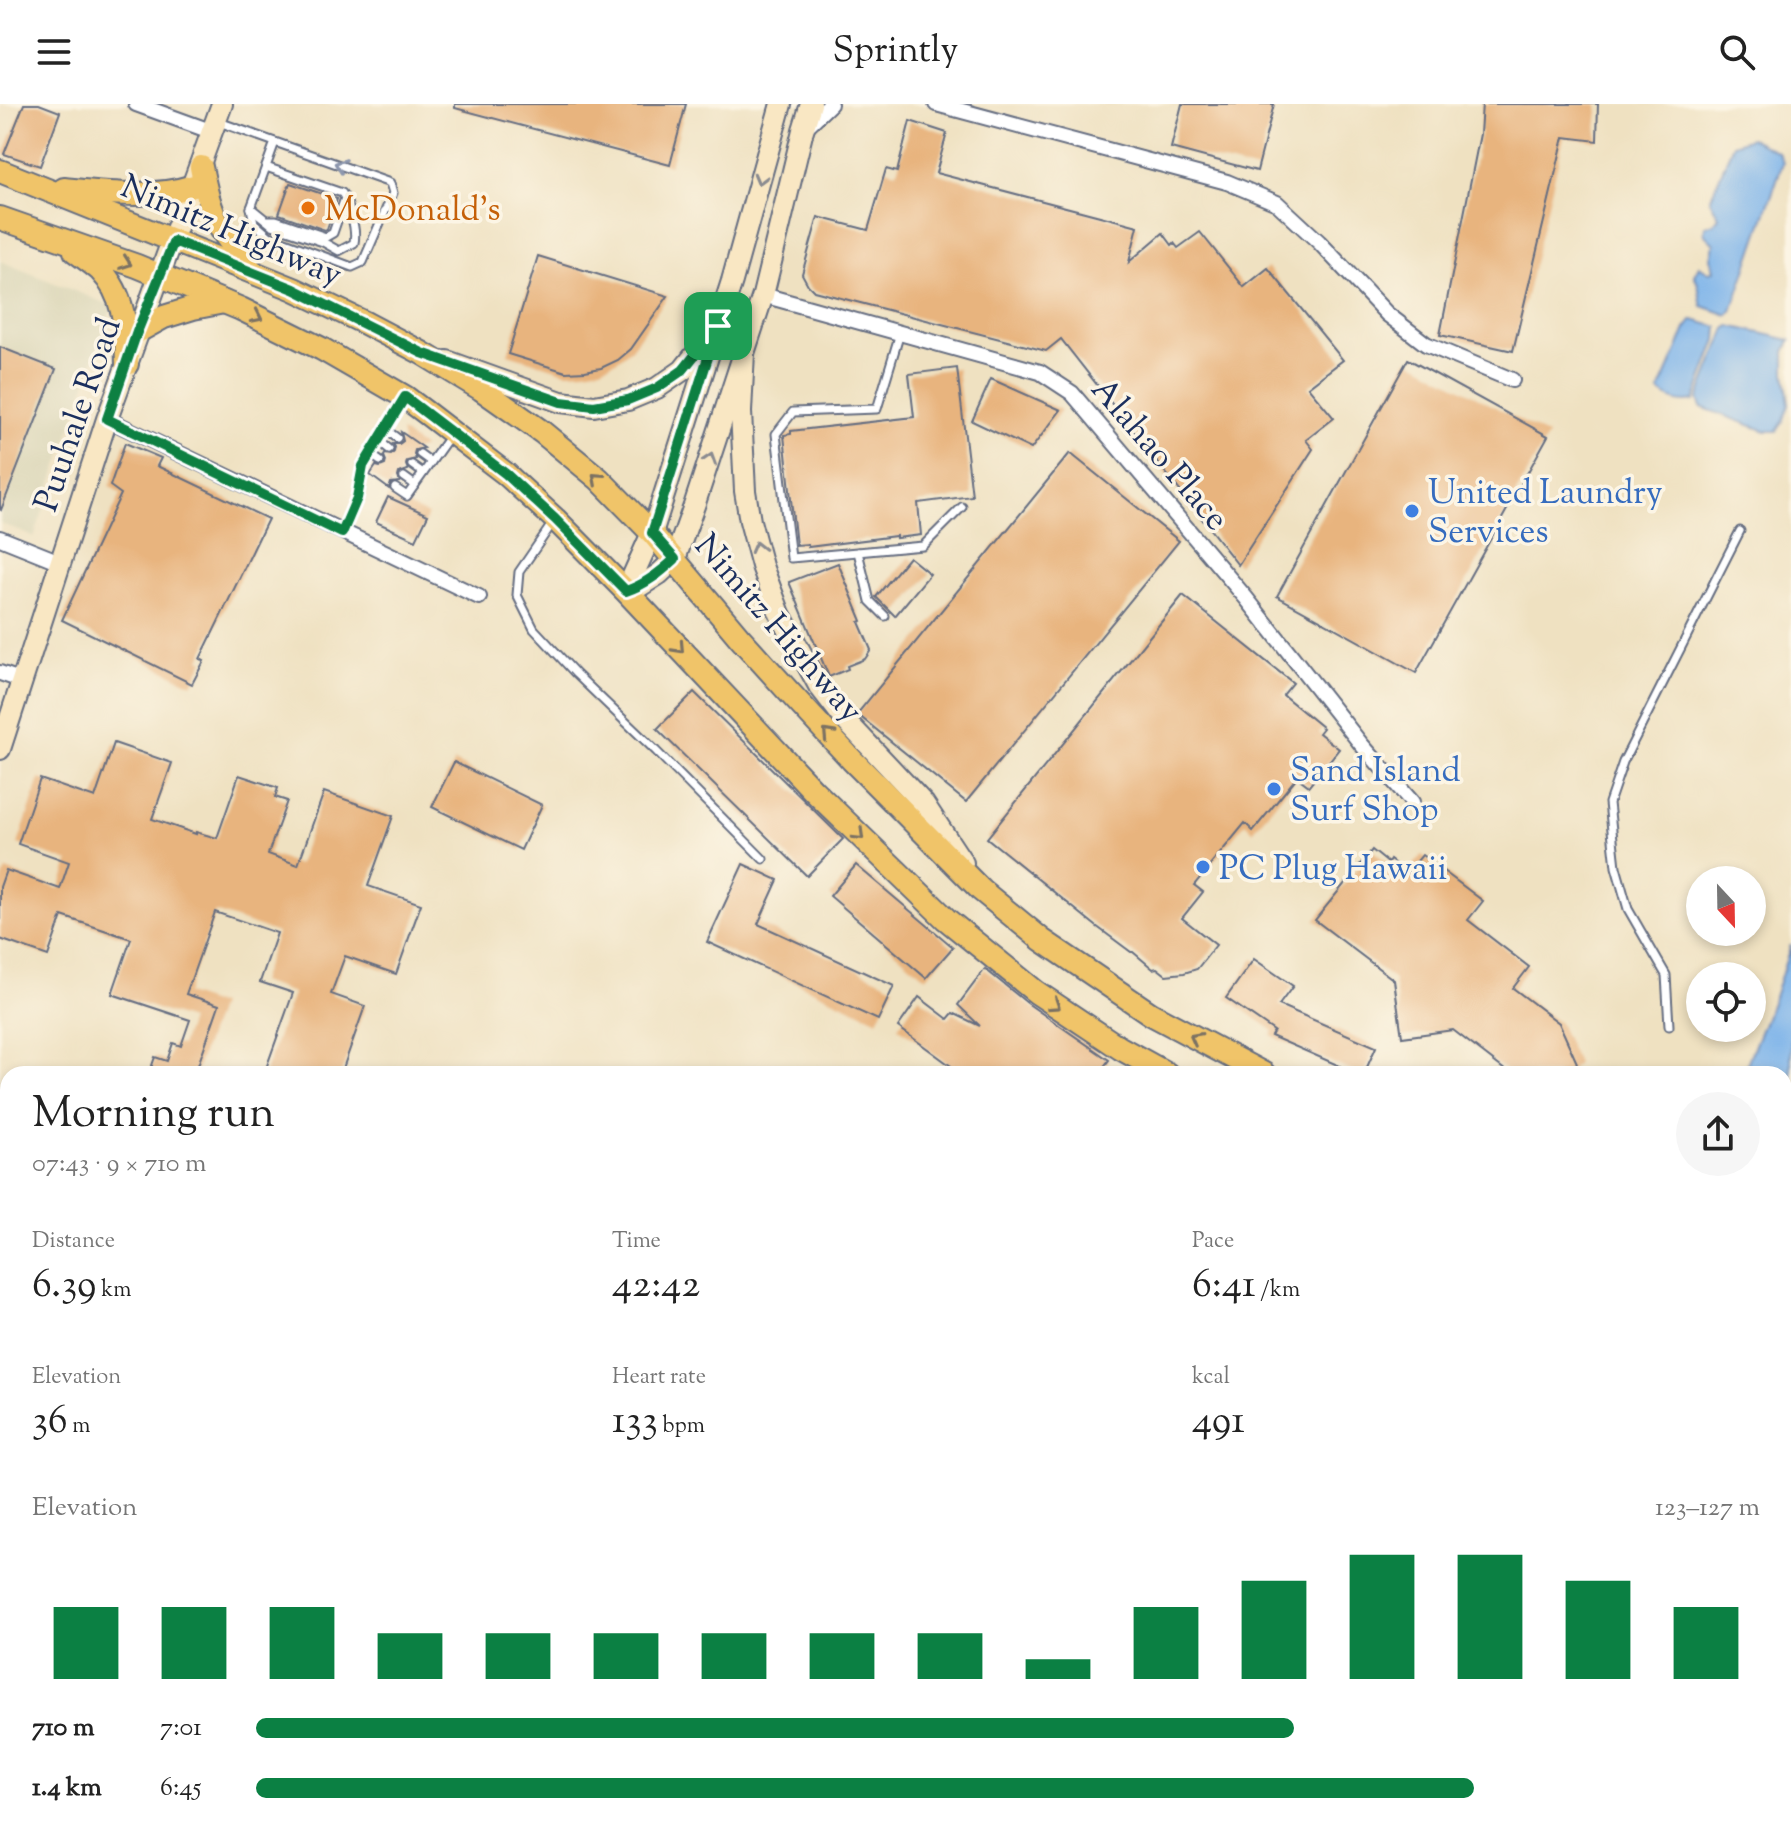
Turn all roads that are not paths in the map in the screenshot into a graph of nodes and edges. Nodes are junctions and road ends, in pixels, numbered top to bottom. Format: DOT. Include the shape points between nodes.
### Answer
graph roads {
  1 [pos="136,104"];
  2 [pos="781,104"];
  3 [pos="811,104"];
  4 [pos="830,104"];
  5 [pos="936,104"];
  6 [pos="217,119"];
  7 [pos="803,130"];
  8 [pos="275,142"];
  9 [pos="266,167"];
  10 [pos="0,171"];
  11 [pos="197,176"];
  12 [pos="43,187"];
  13 [pos="345,198"];
  14 [pos="251,208"];
  15 [pos="0,218"];
  16 [pos="267,220"];
  17 [pos="62,240"];
  18 [pos="174,241"];
  19 [pos="254,273"];
  20 [pos="160,276"];
  21 [pos="763,295"];
  22 [pos="224,302"];
  23 [pos="718,326"];
  24 [pos="137,332"];
  25 [pos="900,333"];
  26 [pos="744,352"];
  27 [pos="422,353"];
  28 [pos="127,364"];
  29 [pos="1512,380"];
  30 [pos="405,397"];
  31 [pos="107,419"];
  32 [pos="385,429"];
  33 [pos="452,433"];
  34 [pos="397,438"];
  35 [pos="378,440"];
  36 [pos="389,449"];
  37 [pos="370,454"];
  38 [pos="420,454"];
  39 [pos="380,461"];
  40 [pos="431,462"];
  41 [pos="412,465"];
  42 [pos="363,466"];
  43 [pos="372,472"];
  44 [pos="423,473"];
  45 [pos="404,477"];
  46 [pos="415,485"];
  47 [pos="395,488"];
  48 [pos="962,507"];
  49 [pos="555,519"];
  50 [pos="1740,531"];
  51 [pos="342,533"];
  52 [pos="652,533"];
  53 [pos="0,538"];
  54 [pos="858,552"];
  55 [pos="675,559"];
  56 [pos="60,562"];
  57 [pos="626,591"];
  58 [pos="479,597"];
  59 [pos="885,616"];
  60 [pos="0,673"];
  61 [pos="23,681"];
  62 [pos="0,749"];
  63 [pos="1412,802"];
  64 [pos="763,859"];
  65 [pos="981,890"];
  66 [pos="1669,1026"];
  67 [pos="1153,1066"];
  68 [pos="1249,1066"];
  1 -- 6 [label="street"];
  2 -- 23 [label="main road, one-way"];
  3 -- 7 [label="main road"];
  4 -- 7 [label="street"];
  5 -- 29 [label="street" via="1227,182 1277,203 1387,314 1426,344"];
  6 -- 8 [label="lane"];
  6 -- 11 [label="main road, Puuhale Road"];
  7 -- 21 [label="main road"];
  8 -- 9 [label="lane"];
  14 -- 8 [label="lane, one-way" via="254,223 269,236 352,267 363,262 393,193 390,183"];
  9 -- 13 [label="lane"];
  9 -- 14 [label="lane"];
  10 -- 12 [label="main road, Nimitz Highway"];
  11 -- 12 [label="main road" via="180,190 150,193"];
  11 -- 18 [label="main road, Puuhale Road"];
  11 -- 19 [label="main road" via="218,223"];
  12 -- 18 [label="main road, Nimitz Highway"];
  13 -- 16 [label="lane" via="333,233 326,237"];
  13 -- 16 [label="lane" via="355,236 344,250"];
  14 -- 16 [label="lane"];
  15 -- 17 [label="main road, Nimitz Highway"];
  17 -- 20 [label="main road, Nimitz Highway, one-way"];
  17 -- 28 [label="main road" via="101,272 119,297"];
  18 -- 19 [label="main road, Nimitz Highway"];
  18 -- 20 [label="main road, Puuhale Road"];
  19 -- 27 [label="main road, Nimitz Highway"];
  20 -- 22 [label="main road, Nimitz Highway"];
  20 -- 24 [label="main road, Puuhale Road"];
  21 -- 25 [label="street, Alahao Place"];
  21 -- 26 [label="main road"];
  22 -- 24 [label="main road" via="164,317"];
  22 -- 30 [label="main road, Nimitz Highway, one-way"];
  23 -- 27 [label="main road" via="683,370 657,388 594,406 561,402"];
  23 -- 52 [label="main road"];
  24 -- 28 [label="main road, Puuhale Road"];
  25 -- 54 [label="lane" via="877,409 793,412 776,434 791,558"];
  25 -- 63 [label="street, Alahao Place" via="1040,372 1072,393"];
  55 -- 26 [label="main road, one-way"];
  65 -- 26 [label="main road, one-way" via="924,804 819,686 780,614 762,566 745,491"];
  52 -- 27 [label="main road, Nimitz Highway, one-way" via="542,432"];
  28 -- 31 [label="main road, Puuhale Road"];
  30 -- 32 [label="lane"];
  30 -- 33 [label="main road, Nimitz Highway"];
  31 -- 51 [label="street"];
  31 -- 56 [label="main road, Puuhale Road"];
  32 -- 34 [label="lane"];
  32 -- 35 [label="lane"];
  33 -- 40 [label="lane"];
  33 -- 49 [label="main road, Nimitz Highway"];
  35 -- 36 [label="lane"];
  35 -- 37 [label="lane"];
  37 -- 39 [label="lane"];
  37 -- 42 [label="lane"];
  38 -- 40 [label="lane"];
  40 -- 44 [label="lane"];
  41 -- 44 [label="lane"];
  42 -- 43 [label="lane"];
  42 -- 51 [label="lane"];
  44 -- 46 [label="lane"];
  45 -- 46 [label="lane"];
  46 -- 47 [label="lane" via="407,496"];
  48 -- 54 [label="lane" via="923,546"];
  49 -- 57 [label="main road, Nimitz Highway"];
  49 -- 64 [label="lane" via="519,572 517,595 534,629"];
  50 -- 66 [label="lane" via="1623,762 1609,803 1616,867 1628,909 1666,975"];
  51 -- 58 [label="street"];
  52 -- 55 [label="main road, Nimitz Highway"];
  52 -- 57 [label="main road"];
  53 -- 56 [label="street"];
  54 -- 59 [label="lane" via="870,601"];
  55 -- 57 [label="main road"];
  65 -- 55 [label="main road, Nimitz Highway, one-way" via="852,760"];
  56 -- 61 [label="main road, Puuhale Road"];
  57 -- 67 [label="main road, Nimitz Highway, one-way" via="813,790 946,919 1036,992"];
  60 -- 61 [label="street"];
  61 -- 62 [label="main road, Puuhale Road"];
  68 -- 65 [label="main road, Nimitz Highway, one-way" via="1151,1014 1042,940"];
}
